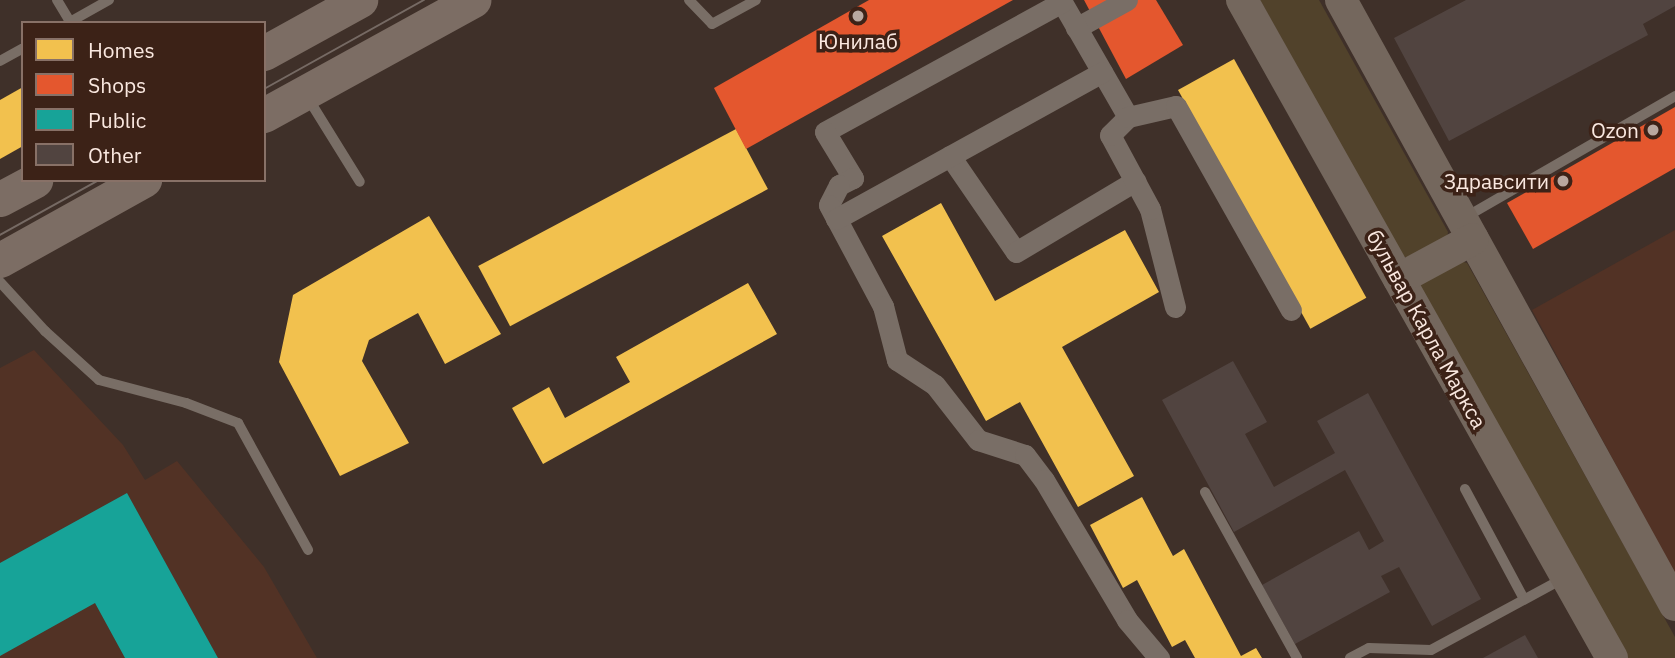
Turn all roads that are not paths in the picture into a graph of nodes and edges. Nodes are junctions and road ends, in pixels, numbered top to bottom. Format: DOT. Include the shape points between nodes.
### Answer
graph roads {
  1 [pos="57,0"];
  2 [pos="109,0"];
  3 [pos="360,0"];
  4 [pos="473,0"];
  5 [pos="689,0"];
  6 [pos="757,0"];
  7 [pos="1127,0"];
  8 [pos="1242,0"];
  9 [pos="1341,0"];
  10 [pos="68,21"];
  11 [pos="71,21"];
  12 [pos="1076,28"];
  13 [pos="21,49"];
  14 [pos="266,52"];
  15 [pos="0,61"];
  16 [pos="1101,72"];
  17 [pos="305,93"];
  18 [pos="1675,96"];
  19 [pos="266,114"];
  20 [pos="1128,117"];
  21 [pos="950,156"];
  22 [pos="853,178"];
  23 [pos="1135,181"];
  24 [pos="30,182"];
  25 [pos="140,182"];
  26 [pos="360,182"];
  27 [pos="0,199"];
  28 [pos="867,202"];
  29 [pos="836,219"];
  30 [pos="1467,229"];
  31 [pos="0,260"];
  32 [pos="1399,279"];
  33 [pos="0,282"];
  34 [pos="1175,307"];
  35 [pos="1291,310"];
  36 [pos="1465,489"];
  37 [pos="1205,492"];
  38 [pos="308,550"];
  39 [pos="1566,577"];
  40 [pos="1524,599"];
  41 [pos="1675,604"];
  42 [pos="1159,658"];
  43 [pos="1297,658"];
  44 [pos="1350,658"];
  45 [pos="1612,658"];
  1 -- 10 [label="lane"];
  2 -- 11 [label="lane"];
  3 -- 14 [label="main road"];
  4 -- 17 [label="main road"];
  5 -- 6 [label="lane" via="712,24"];
  7 -- 12 [label="street"];
  8 -- 32 [label="street, бульвар Карла Маркса"];
  9 -- 30 [label="street"];
  12 -- 16 [label="street"];
  12 -- 22 [label="street" via="1062,2 825,132"];
  13 -- 15 [label="lane"];
  16 -- 20 [label="street"];
  16 -- 21 [label="street"];
  17 -- 19 [label="main road"];
  17 -- 26 [label="lane"];
  18 -- 30 [label="lane"];
  20 -- 23 [label="street" via="1110,135"];
  20 -- 35 [label="street" via="1176,106"];
  21 -- 23 [label="street" via="1016,252"];
  21 -- 28 [label="street"];
  22 -- 28 [label="street"];
  22 -- 29 [label="street" via="839,185 829,205"];
  23 -- 34 [label="street" via="1150,209"];
  24 -- 27 [label="main road"];
  25 -- 31 [label="main road"];
  28 -- 29 [label="street"];
  29 -- 42 [label="street" via="883,306 897,360 935,385 978,440 1025,455 1121,610"];
  30 -- 32 [label="street"];
  30 -- 41 [label="street"];
  32 -- 39 [label="street, бульвар Карла Маркса"];
  33 -- 38 [label="lane" via="99,380 186,403 238,423"];
  36 -- 40 [label="lane"];
  37 -- 43 [label="lane"];
  39 -- 40 [label="lane"];
  39 -- 45 [label="street, бульвар Карла Маркса"];
  40 -- 44 [label="lane" via="1431,650 1369,648"];
}
